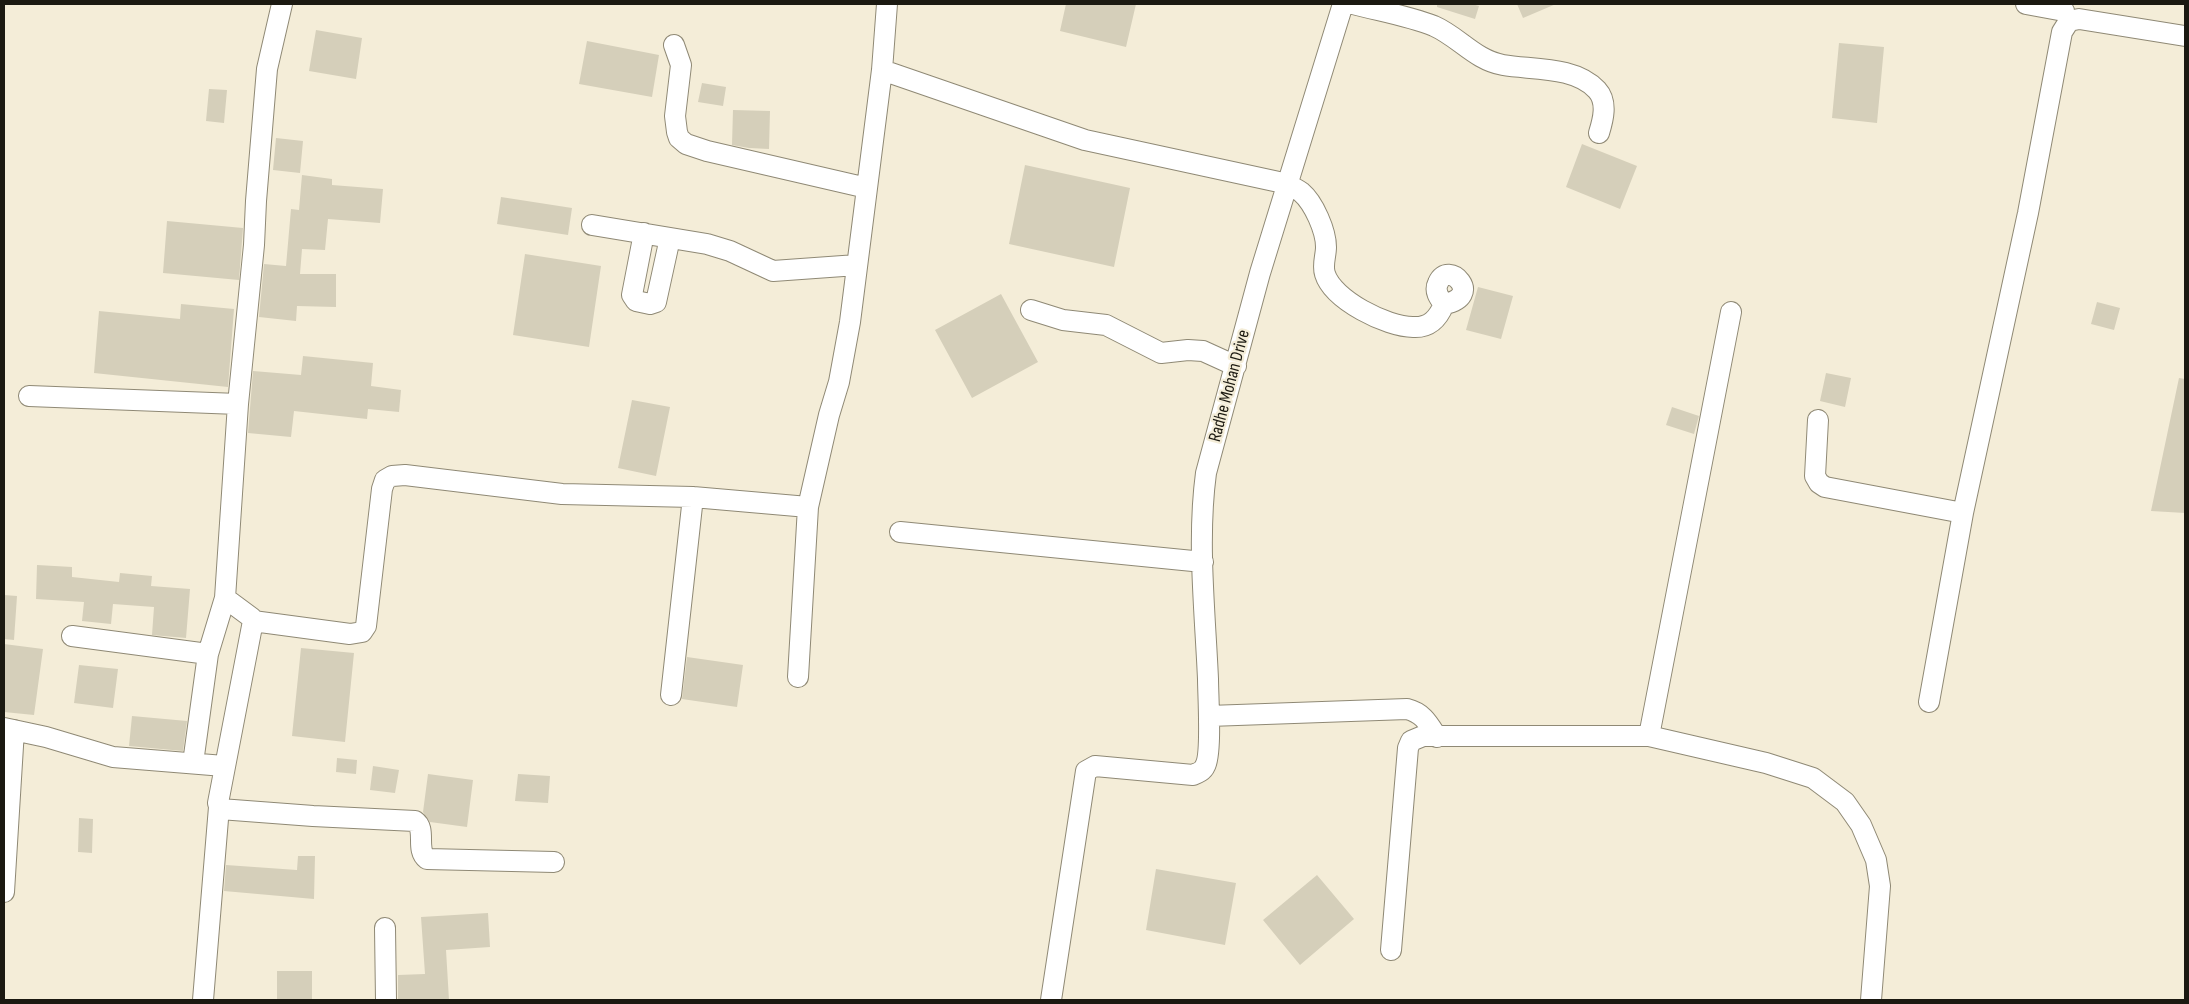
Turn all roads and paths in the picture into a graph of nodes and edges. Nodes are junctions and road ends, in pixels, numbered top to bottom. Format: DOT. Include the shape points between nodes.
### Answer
graph roads {
  1 [pos="282,4"];
  2 [pos="887,4"];
  3 [pos="1343,4"];
  4 [pos="1353,4"];
  5 [pos="2026,4"];
  6 [pos="2065,12"];
  7 [pos="2185,36"];
  8 [pos="674,45"];
  9 [pos="882,70"];
  10 [pos="1599,134"];
  11 [pos="1288,184"];
  12 [pos="867,188"];
  13 [pos="592,225"];
  14 [pos="644,233"];
  15 [pos="670,238"];
  16 [pos="857,264"];
  17 [pos="1444,304"];
  18 [pos="1031,310"];
  19 [pos="1731,312"];
  20 [pos="1236,366"];
  21 [pos="29,396"];
  22 [pos="238,404"];
  23 [pos="1818,420"];
  24 [pos="693,497"];
  25 [pos="808,507"];
  26 [pos="1963,513"];
  27 [pos="900,532"];
  28 [pos="1203,562"];
  29 [pos="225,598"];
  30 [pos="253,621"];
  31 [pos="72,636"];
  32 [pos="208,654"];
  33 [pos="798,677"];
  34 [pos="671,695"];
  35 [pos="1929,702"];
  36 [pos="1209,716"];
  37 [pos="9,729"];
  38 [pos="1649,736"];
  39 [pos="1437,737"];
  40 [pos="193,763"];
  41 [pos="224,766"];
  42 [pos="219,807"];
  43 [pos="554,862"];
  44 [pos="4,892"];
  45 [pos="386,928"];
  46 [pos="1391,950"];
  47 [pos="203,1000"];
  48 [pos="386,1000"];
  49 [pos="1051,1000"];
  50 [pos="1871,1000"];
  1 -- 22 [label="street" via="268,69"];
  2 -- 9 [label="street"];
  3 -- 11 [label="street, Radhe Mohan Drive"];
  4 -- 10 [label="street" via="1433,26 1490,62 1554,69 1588,83 1601,95 1603,121"];
  5 -- 6 [label="street"];
  6 -- 7 [label="street" via="2079,19"];
  6 -- 26 [label="street" via="2028,213"];
  8 -- 12 [label="street" via="681,66 676,125 683,142 707,151"];
  9 -- 11 [label="street" via="1085,140"];
  9 -- 12 [label="street"];
  11 -- 17 [label="street" via="1302,193 1314,209 1325,240 1325,275 1335,290 1368,313 1407,327 1419,328 1434,321"];
  11 -- 20 [label="street, Radhe Mohan Drive"];
  12 -- 16 [label="street"];
  13 -- 14 [label="street"];
  14 -- 15 [label="street"];
  14 -- 15 [label="street" via="632,295 636,301 650,304 656,302"];
  15 -- 16 [label="street" via="715,246 774,271"];
  16 -- 25 [label="street" via="839,382 828,415"];
  18 -- 20 [label="street" via="1063,320 1106,325 1161,353 1203,351"];
  19 -- 38 [label="street"];
  20 -- 28 [label="street, Radhe Mohan Drive" via="1206,472"];
  21 -- 22 [label="street"];
  22 -- 29 [label="street"];
  23 -- 26 [label="street" via="1814,476 1819,483"];
  24 -- 25 [label="street"];
  24 -- 30 [label="street" via="562,494 392,476 385,480 382,489 366,626 362,632 350,634"];
  24 -- 34 [label="street"];
  25 -- 33 [label="street"];
  26 -- 35 [label="street"];
  27 -- 28 [label="street"];
  28 -- 36 [label="street, Radhe Mohan Drive"];
  29 -- 30 [label="street"];
  29 -- 32 [label="street"];
  30 -- 41 [label="street"];
  31 -- 32 [label="street"];
  32 -- 40 [label="street"];
  36 -- 39 [label="street" via="1406,709 1418,712"];
  36 -- 49 [label="street, Radhe Mohan Drive" via="1206,766 1201,772 1193,775 1095,766 1086,771"];
  37 -- 40 [label="street" via="113,757"];
  37 -- 44 [label="street"];
  38 -- 39 [label="street"];
  38 -- 50 [label="street" via="1766,762 1813,778 1845,802 1862,825 1876,860 1880,886"];
  39 -- 46 [label="street" via="1418,737 1408,748"];
  40 -- 41 [label="street"];
  41 -- 42 [label="street"];
  42 -- 43 [label="street" via="223,810 415,821 420,826 421,852 427,859"];
  42 -- 47 [label="street"];
  45 -- 48 [label="street"];
}
